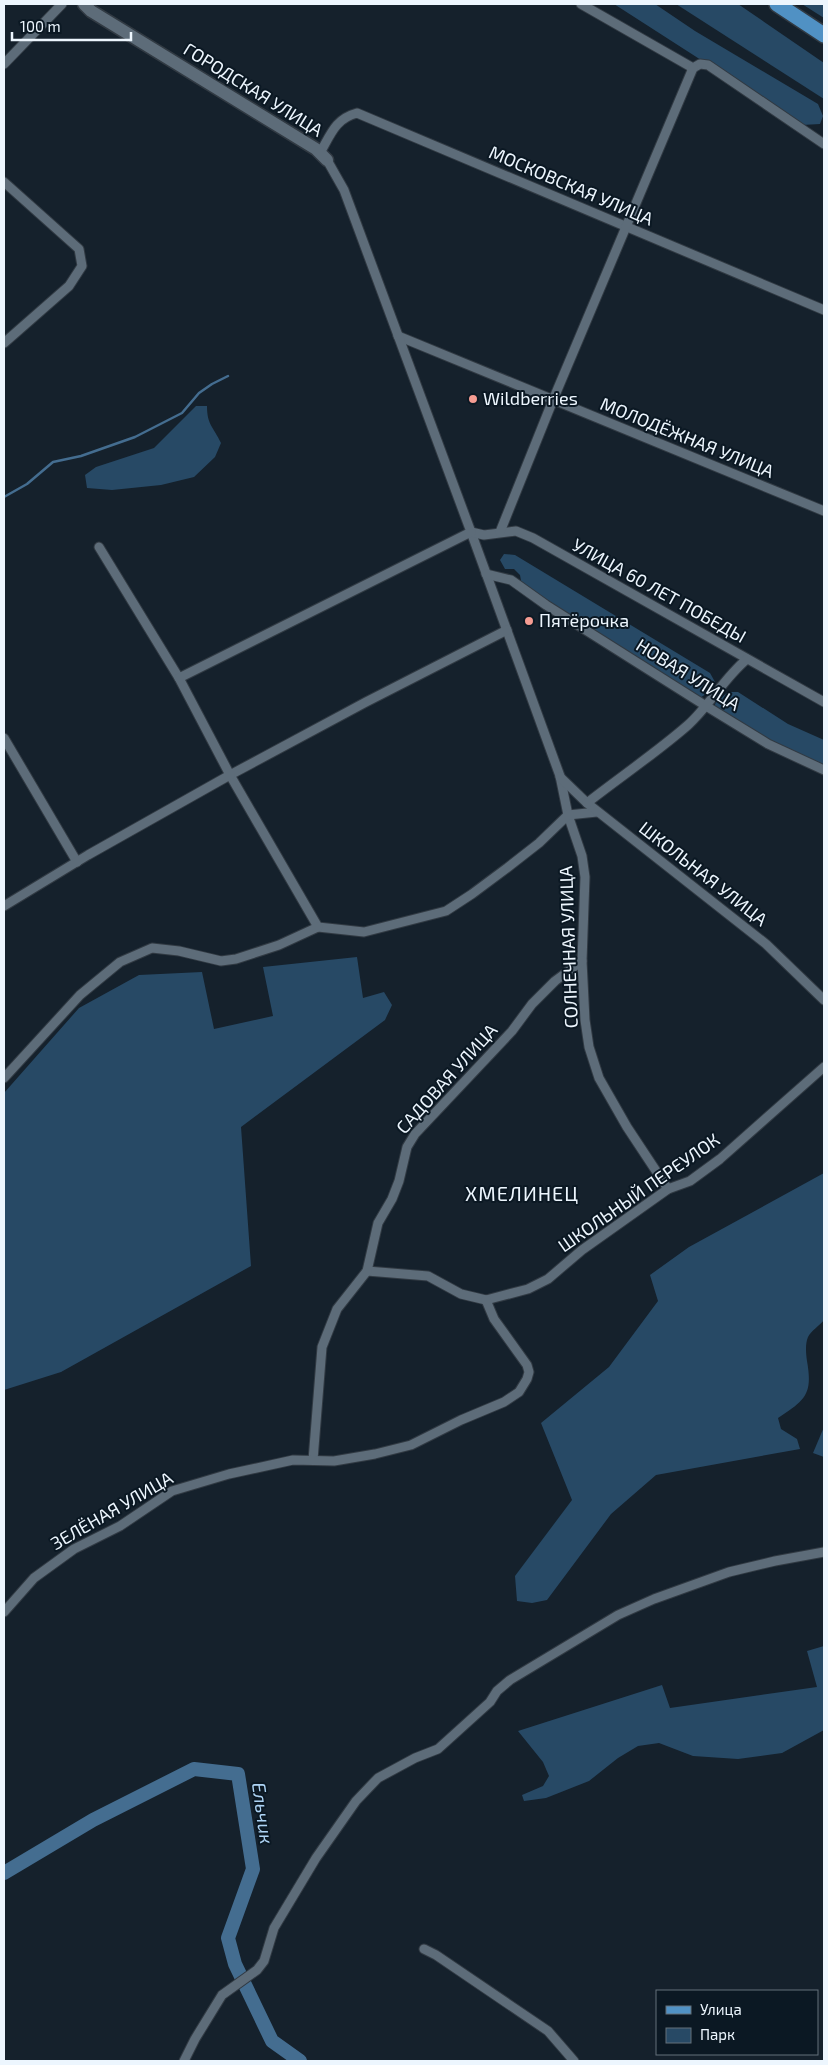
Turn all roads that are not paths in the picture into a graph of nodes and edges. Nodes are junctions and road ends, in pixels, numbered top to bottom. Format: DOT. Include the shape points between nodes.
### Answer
graph roads {
  1 [pos="62,4"];
  2 [pos="84,4"];
  3 [pos="581,4"];
  4 [pos="777,4"];
  5 [pos="824,35"];
  6 [pos="4,64"];
  7 [pos="693,68"];
  8 [pos="824,144"];
  9 [pos="324,156"];
  10 [pos="4,182"];
  11 [pos="626,228"];
  12 [pos="824,310"];
  13 [pos="398,336"];
  14 [pos="4,343"];
  15 [pos="552,400"];
  16 [pos="824,511"];
  17 [pos="471,532"];
  18 [pos="500,532"];
  19 [pos="99,547"];
  20 [pos="486,574"];
  21 [pos="507,630"];
  22 [pos="747,659"];
  23 [pos="179,678"];
  24 [pos="824,702"];
  25 [pos="706,706"];
  26 [pos="4,738"];
  27 [pos="824,770"];
  28 [pos="230,775"];
  29 [pos="560,776"];
  30 [pos="587,803"];
  31 [pos="598,812"];
  32 [pos="568,815"];
  33 [pos="77,862"];
  34 [pos="4,906"];
  35 [pos="318,927"];
  36 [pos="582,961"];
  37 [pos="824,1000"];
  38 [pos="824,1067"];
  39 [pos="5,1072"];
  40 [pos="668,1189"];
  41 [pos="367,1271"];
  42 [pos="486,1300"];
  43 [pos="313,1460"];
  44 [pos="824,1552"];
  45 [pos="4,1612"];
  46 [pos="424,1949"];
  47 [pos="184,2061"];
  48 [pos="574,2061"];
  1 -- 6 [label="street"];
  2 -- 9 [label="street, ГОРОДСКАЯ УЛИЦА"];
  3 -- 7 [label="street"];
  4 -- 5 [label="main road"];
  7 -- 8 [label="street" via="700,64 708,65"];
  7 -- 11 [label="street"];
  9 -- 11 [label="street, МОСКОВСКАЯ УЛИЦА" via="336,126 346,116 357,113"];
  9 -- 13 [label="street, СОЛНЕЧНАЯ УЛИЦА" via="344,190"];
  10 -- 14 [label="street" via="80,249 82,266 69,286"];
  11 -- 12 [label="street, МОСКОВСКАЯ УЛИЦА"];
  11 -- 15 [label="street"];
  13 -- 15 [label="street, МОЛОДЁЖНАЯ УЛИЦА"];
  13 -- 17 [label="street, СОЛНЕЧНАЯ УЛИЦА"];
  15 -- 16 [label="street, МОЛОДЁЖНАЯ УЛИЦА"];
  15 -- 18 [label="street"];
  17 -- 18 [label="street, УЛИЦА 60 ЛЕТ ПОБЕДЫ"];
  17 -- 20 [label="street, СОЛНЕЧНАЯ УЛИЦА"];
  17 -- 23 [label="street"];
  18 -- 22 [label="street, УЛИЦА 60 ЛЕТ ПОБЕДЫ" via="516,531 533,538"];
  19 -- 23 [label="street"];
  20 -- 21 [label="street, СОЛНЕЧНАЯ УЛИЦА"];
  20 -- 25 [label="street, НОВАЯ УЛИЦА" via="511,580"];
  21 -- 28 [label="street"];
  21 -- 29 [label="street, СОЛНЕЧНАЯ УЛИЦА"];
  22 -- 24 [label="street, УЛИЦА 60 ЛЕТ ПОБЕДЫ"];
  22 -- 25 [label="street"];
  23 -- 28 [label="street"];
  25 -- 27 [label="street, НОВАЯ УЛИЦА" via="768,744"];
  25 -- 30 [label="street" via="688,725"];
  26 -- 33 [label="street"];
  28 -- 33 [label="street"];
  28 -- 35 [label="street"];
  29 -- 30 [label="street, ШКОЛЬНАЯ УЛИЦА"];
  29 -- 32 [label="street, СОЛНЕЧНАЯ УЛИЦА"];
  30 -- 31 [label="street, ШКОЛЬНАЯ УЛИЦА"];
  31 -- 32 [label="street"];
  31 -- 37 [label="street, ШКОЛЬНАЯ УЛИЦА" via="766,944"];
  32 -- 35 [label="street" via="513,863 446,911 364,932"];
  32 -- 36 [label="street, СОЛНЕЧНАЯ УЛИЦА" via="582,856 585,877"];
  33 -- 34 [label="street"];
  35 -- 39 [label="street" via="279,945 236,959 220,961 152,948 120,962 80,995"];
  36 -- 40 [label="street, СОЛНЕЧНАЯ УЛИЦА" via="585,1020 599,1078"];
  36 -- 41 [label="street, САДОВАЯ УЛИЦА" via="532,1004 512,1031 415,1134 407,1147 392,1198 378,1223"];
  38 -- 40 [label="street, ШКОЛЬНЫЙ ПЕРЕУЛОК" via="720,1159 690,1181"];
  40 -- 42 [label="street, ШКОЛЬНЫЙ ПЕРЕУЛОК" via="548,1278 528,1288"];
  41 -- 42 [label="street, ШКОЛЬНЫЙ ПЕРЕУЛОК" via="428,1276 461,1294"];
  41 -- 43 [label="street" via="337,1309 322,1347"];
  42 -- 43 [label="street, ЗЕЛЁНАЯ УЛИЦА" via="494,1319 527,1365 527,1379 519,1392 411,1445 334,1461"];
  43 -- 45 [label="street, ЗЕЛЁНАЯ УЛИЦА" via="293,1460 229,1474 172,1491 120,1526 74,1549 34,1578"];
  44 -- 47 [label="street" via="729,1572 618,1615 517,1676 497,1691 490,1702 438,1749 378,1778 356,1801 316,1858 274,1928 264,1962 222,1995"];
  46 -- 48 [label="street" via="548,2031"];
}
